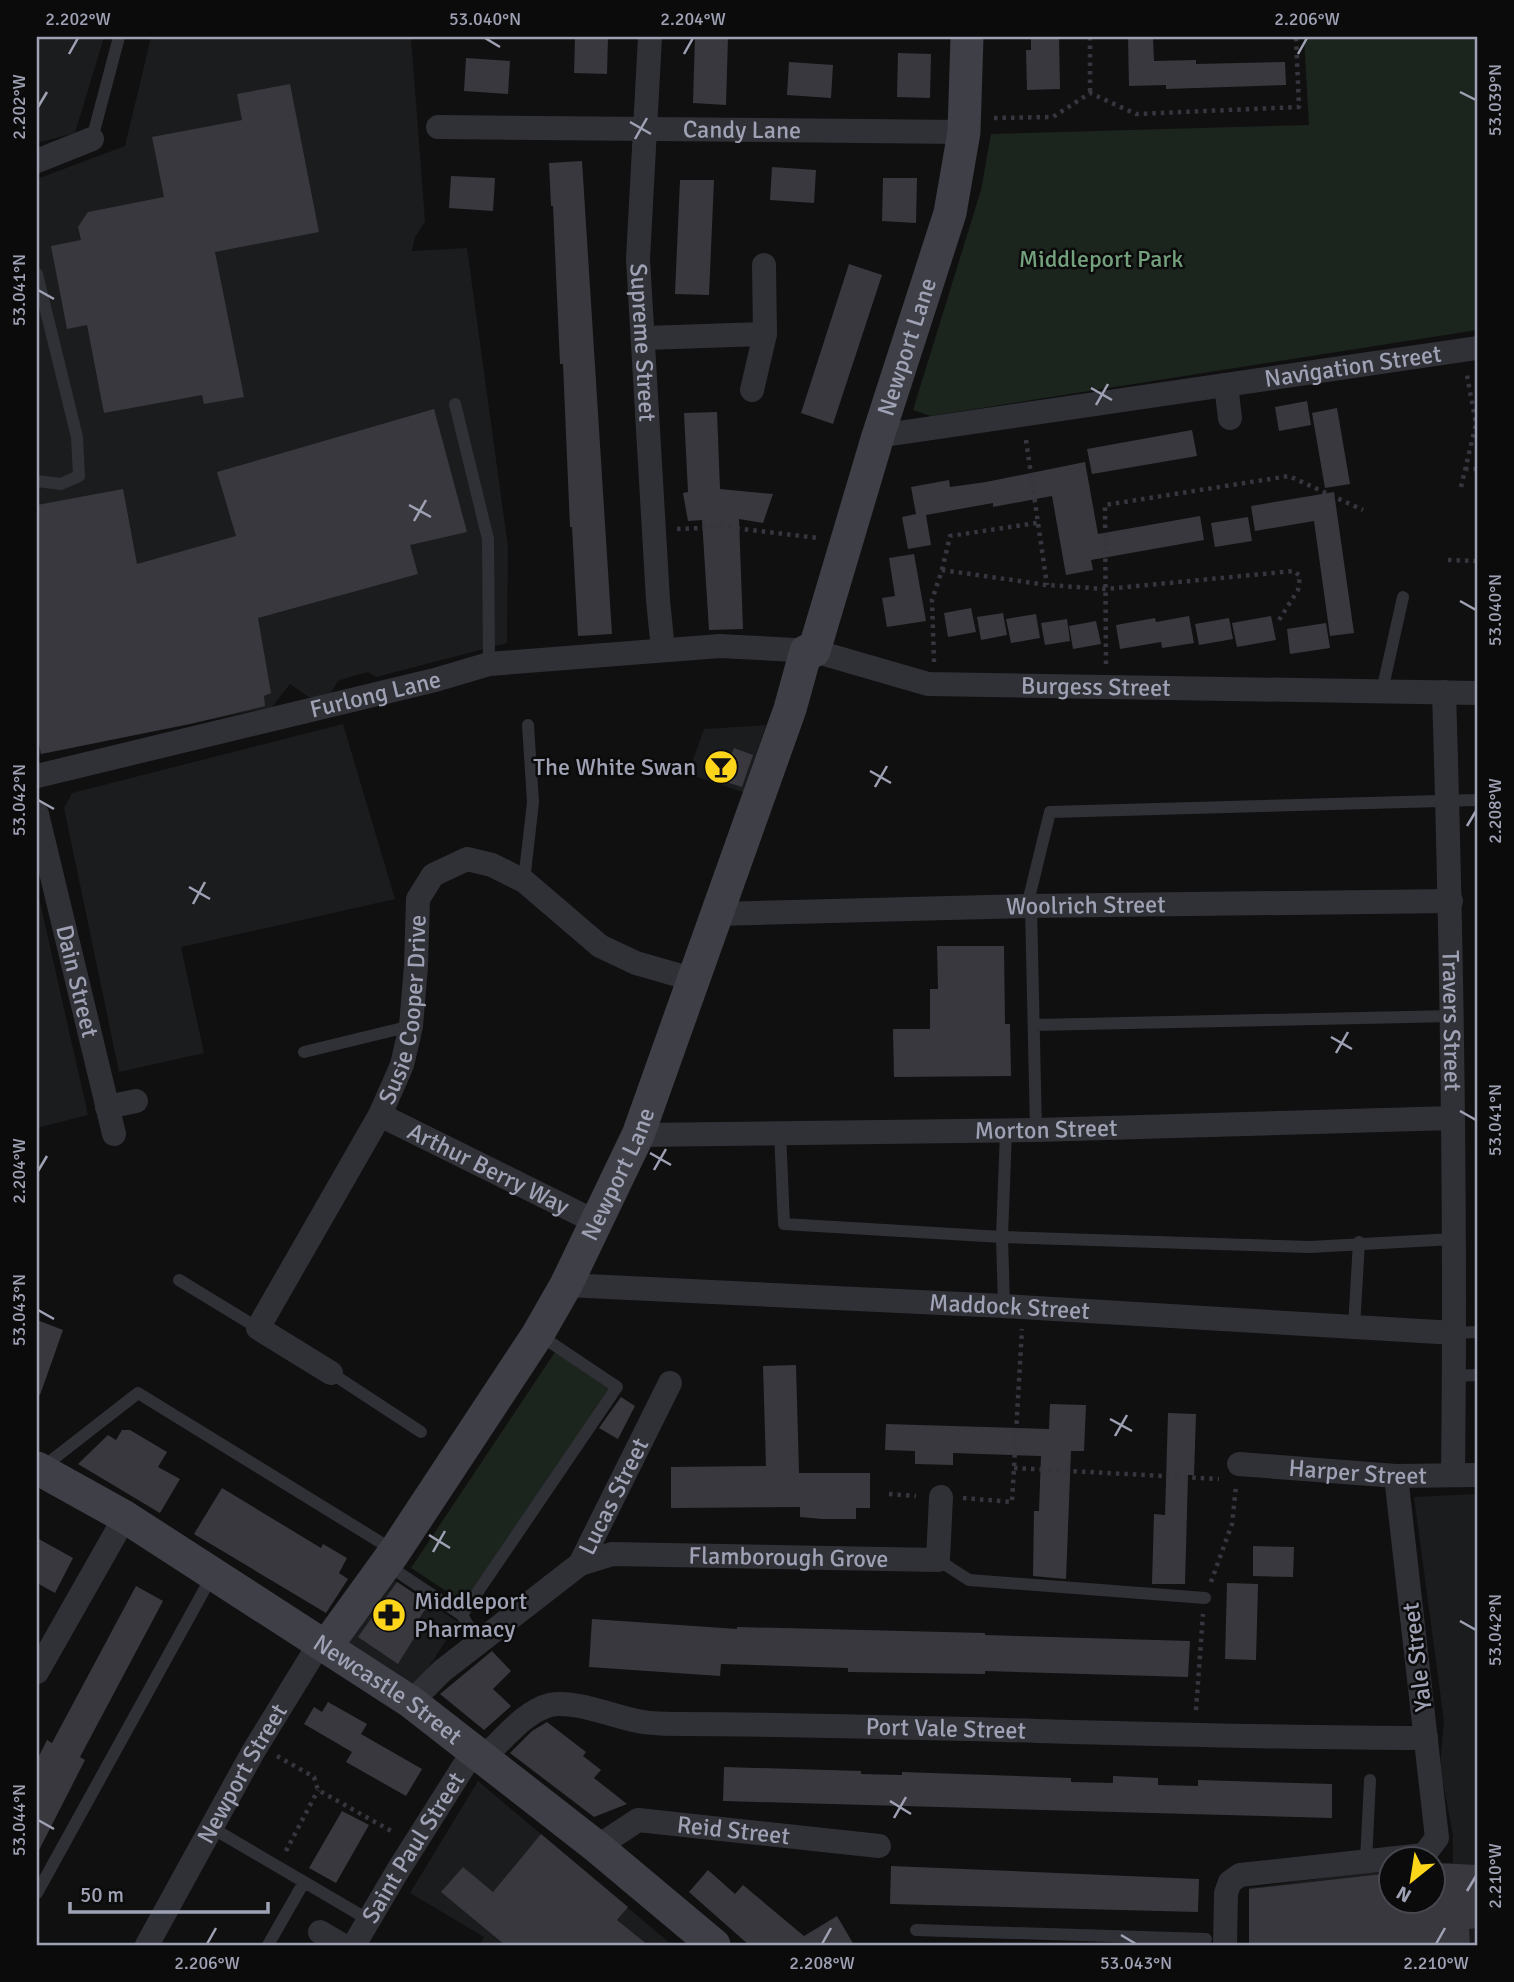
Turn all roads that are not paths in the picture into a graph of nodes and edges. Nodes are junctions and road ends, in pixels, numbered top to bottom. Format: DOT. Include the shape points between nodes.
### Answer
graph roads {
  1 [pos="119,37"];
  2 [pos="650,37"];
  3 [pos="967,37"];
  4 [pos="964,125"];
  5 [pos="438,127"];
  6 [pos="645,130"];
  7 [pos="92,139"];
  8 [pos="37,161"];
  9 [pos="764,265"];
  10 [pos="37,274"];
  11 [pos="765,334"];
  12 [pos="643,338"];
  13 [pos="1470,349"];
  14 [pos="1226,385"];
  15 [pos="752,390"];
  16 [pos="455,404"];
  17 [pos="1230,418"];
  18 [pos="878,436"];
  19 [pos="37,481"];
  20 [pos="1403,597"];
  21 [pos="720,646"];
  22 [pos="663,650"];
  23 [pos="810,651"];
  24 [pos="489,663"];
  25 [pos="1382,691"];
  26 [pos="1444,692"];
  27 [pos="1477,693"];
  28 [pos="528,724"];
  29 [pos="37,776"];
  30 [pos="1447,800"];
  31 [pos="1477,800"];
  32 [pos="37,814"];
  33 [pos="524,881"];
  34 [pos="1451,901"];
  35 [pos="1029,906"];
  36 [pos="718,914"];
  37 [pos="695,980"];
  38 [pos="1452,1016"];
  39 [pos="1034,1025"];
  40 [pos="411,1027"];
  41 [pos="304,1052"];
  42 [pos="136,1101"];
  43 [pos="107,1107"];
  44 [pos="380,1115"];
  45 [pos="1453,1118"];
  46 [pos="1036,1130"];
  47 [pos="1006,1131"];
  48 [pos="780,1132"];
  49 [pos="114,1134"];
  50 [pos="638,1135"];
  51 [pos="596,1222"];
  52 [pos="1002,1237"];
  53 [pos="1453,1239"];
  54 [pos="1359,1242"];
  55 [pos="179,1280"];
  56 [pos="566,1284"];
  57 [pos="1013,1307"];
  58 [pos="1354,1327"];
  59 [pos="258,1328"];
  60 [pos="1466,1333"];
  61 [pos="538,1334"];
  62 [pos="331,1373"];
  63 [pos="1466,1376"];
  64 [pos="670,1383"];
  65 [pos="421,1432"];
  66 [pos="39,1469"];
  67 [pos="1231,1471"];
  68 [pos="1465,1475"];
  69 [pos="1396,1476"];
  70 [pos="941,1497"];
  71 [pos="125,1517"];
  72 [pos="390,1557"];
  73 [pos="938,1560"];
  74 [pos="580,1564"];
  75 [pos="213,1573"];
  76 [pos="1205,1598"];
  77 [pos="462,1615"];
  78 [pos="45,1637"];
  79 [pos="478,1642"];
  80 [pos="324,1643"];
  81 [pos="37,1672"];
  82 [pos="411,1702"];
  83 [pos="1426,1738"];
  84 [pos="479,1754"];
  85 [pos="1370,1780"];
  86 [pos="212,1828"];
  87 [pos="879,1846"];
  88 [pos="597,1847"];
  89 [pos="1366,1861"];
  90 [pos="304,1882"];
  91 [pos="37,1892"];
  92 [pos="369,1920"];
  93 [pos="916,1930"];
  94 [pos="320,1932"];
  95 [pos="1059,1940"];
  96 [pos="1216,1942"];
  97 [pos="147,1945"];
  98 [pos="268,1945"];
  99 [pos="342,1945"];
  100 [pos="354,1945"];
  101 [pos="715,1945"];
  1 -- 7 [label="lane"];
  2 -- 6 [label="street, Supreme Street"];
  3 -- 4 [label="street, Newport Lane"];
  4 -- 6 [label="street, Candy Lane"];
  4 -- 18 [label="street, Newport Lane" via="950,212"];
  5 -- 6 [label="street, Candy Lane"];
  6 -- 12 [label="street, Supreme Street" via="638,260"];
  7 -- 8 [label="street"];
  9 -- 11 [label="street"];
  10 -- 19 [label="lane" via="77,437 79,476 61,484"];
  11 -- 12 [label="street"];
  11 -- 15 [label="street"];
  12 -- 22 [label="street, Supreme Street"];
  13 -- 14 [label="street, Navigation Street"];
  14 -- 17 [label="street"];
  14 -- 18 [label="street, Navigation Street"];
  16 -- 24 [label="lane" via="488,540"];
  18 -- 23 [label="street, Newport Lane"];
  20 -- 25 [label="lane"];
  21 -- 22 [label="street, Furlong Lane"];
  21 -- 23 [label="street, Burgess Street"];
  22 -- 24 [label="street, Furlong Lane"];
  23 -- 25 [label="street, Burgess Street" via="928,684"];
  23 -- 36 [label="street, Newport Lane"];
  24 -- 29 [label="street, Furlong Lane"];
  25 -- 26 [label="street, Burgess Street"];
  26 -- 27 [label="street, Burgess Street"];
  26 -- 30 [label="street, Travers Street"];
  28 -- 33 [label="lane" via="533,802"];
  30 -- 31 [label="lane"];
  30 -- 34 [label="street, Travers Street"];
  30 -- 35 [label="lane" via="1050,812"];
  32 -- 43 [label="street, Dain Street"];
  33 -- 37 [label="street, Susie Cooper Drive" via="600,946 636,963"];
  33 -- 40 [label="street, Susie Cooper Drive" via="467,859 433,875 418,899"];
  34 -- 35 [label="street, Woolrich Street"];
  34 -- 38 [label="street, Travers Street"];
  35 -- 36 [label="street, Woolrich Street"];
  35 -- 39 [label="lane"];
  36 -- 37 [label="street, Newport Lane"];
  37 -- 50 [label="street, Newport Lane"];
  38 -- 39 [label="lane"];
  38 -- 45 [label="street, Travers Street"];
  39 -- 46 [label="lane"];
  40 -- 41 [label="lane"];
  40 -- 44 [label="street, Susie Cooper Drive" via="402,1065"];
  42 -- 43 [label="street"];
  43 -- 49 [label="street, Dain Street"];
  44 -- 51 [label="street, Arthur Berry Way"];
  44 -- 59 [label="street, Susie Cooper Drive"];
  45 -- 46 [label="street, Morton Street"];
  45 -- 53 [label="street, Travers Street"];
  46 -- 47 [label="street, Morton Street"];
  47 -- 48 [label="street, Morton Street"];
  47 -- 52 [label="lane"];
  48 -- 50 [label="street, Morton Street"];
  48 -- 52 [label="lane" via="784,1224"];
  50 -- 51 [label="street, Newport Lane"];
  51 -- 56 [label="street, Newport Lane"];
  52 -- 54 [label="lane" via="1310,1247"];
  52 -- 57 [label="lane"];
  53 -- 54 [label="lane"];
  53 -- 60 [label="street, Travers Street"];
  54 -- 58 [label="lane"];
  55 -- 59 [label="lane"];
  56 -- 57 [label="street, Maddock Street"];
  56 -- 61 [label="street, Newport Lane"];
  57 -- 58 [label="street, Maddock Street"];
  58 -- 60 [label="street, Maddock Street"];
  59 -- 62 [label="street"];
  60 -- 63 [label="street, Travers Street"];
  61 -- 72 [label="street, Newport Lane"];
  61 -- 77 [label="lane" via="617,1387"];
  62 -- 65 [label="lane"];
  63 -- 68 [label="street, Travers Street"];
  64 -- 74 [label="street, Lucas Street"];
  66 -- 71 [label="street, Newcastle Street"];
  66 -- 72 [label="lane" via="138,1393"];
  67 -- 69 [label="street, Harper Street"];
  68 -- 69 [label="street, Harper Street"];
  69 -- 83 [label="street, Yale Street"];
  70 -- 73 [label="street"];
  71 -- 75 [label="street, Newcastle Street"];
  71 -- 78 [label="street" via="86,1585"];
  72 -- 77 [label="lane"];
  72 -- 80 [label="street, Newport Lane"];
  73 -- 74 [label="street, Flamborough Grove" via="612,1554"];
  73 -- 76 [label="lane" via="969,1580"];
  74 -- 79 [label="street, Lucas Street"];
  75 -- 80 [label="street, Newcastle Street"];
  75 -- 91 [label="lane"];
  77 -- 79 [label="lane"];
  78 -- 81 [label="street"];
  79 -- 82 [label="street, Lucas Street"];
  80 -- 82 [label="street, Newcastle Street"];
  80 -- 86 [label="street, Newport Street" via="259,1743"];
  82 -- 84 [label="street, Newcastle Street"];
  83 -- 84 [label="street, Port Vale Street" via="669,1724 550,1705"];
  83 -- 89 [label="street, Yale Street" via="1437,1838 1424,1855"];
  84 -- 88 [label="street, Newcastle Street"];
  84 -- 92 [label="street, Saint Paul Street" via="414,1844"];
  85 -- 89 [label="lane"];
  86 -- 90 [label="lane"];
  86 -- 97 [label="street, Newport Street"];
  87 -- 88 [label="street, Reid Street" via="638,1820"];
  88 -- 101 [label="street, Newcastle Street"];
  89 -- 96 [label="street" via="1240,1875 1230,1882 1226,1893"];
  90 -- 92 [label="lane"];
  90 -- 98 [label="lane"];
  92 -- 100 [label="street, Saint Paul Street"];
  93 -- 95 [label="lane"];
  94 -- 99 [label="street"];
  95 -- 96 [label="lane"];
}
